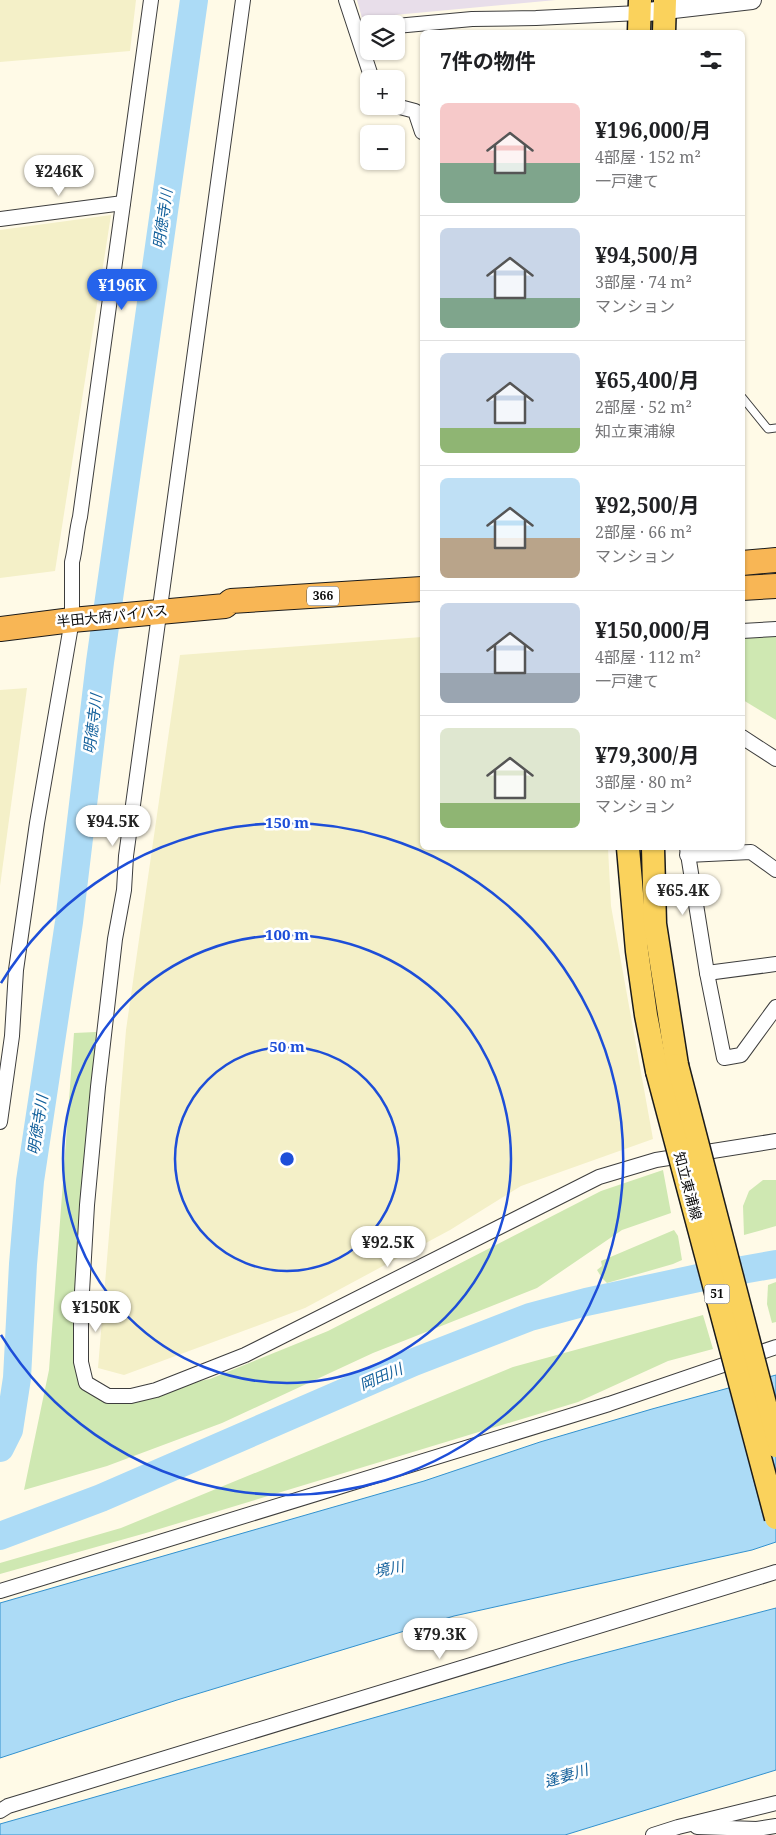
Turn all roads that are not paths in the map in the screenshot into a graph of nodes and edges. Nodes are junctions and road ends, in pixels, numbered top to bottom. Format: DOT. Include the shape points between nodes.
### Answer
graph roads {
  1 [pos="151,0"];
  2 [pos="243,0"];
  3 [pos="346,0"];
  4 [pos="752,0"];
  5 [pos="664,14"];
  6 [pos="639,15"];
  7 [pos="360,25"];
  8 [pos="405,25"];
  9 [pos="405,108"];
  10 [pos="420,126"];
  11 [pos="122,203"];
  12 [pos="0,219"];
  13 [pos="745,400"];
  14 [pos="776,428"];
  15 [pos="776,560"];
  16 [pos="745,563"];
  17 [pos="776,586"];
  18 [pos="745,588"];
  19 [pos="420,589"];
  20 [pos="225,606"];
  21 [pos="420,606"];
  22 [pos="149,613"];
  23 [pos="80,619"];
  24 [pos="0,629"];
  25 [pos="776,629"];
  26 [pos="745,631"];
  27 [pos="745,739"];
  28 [pos="776,759"];
  29 [pos="628,850"];
  30 [pos="653,850"];
  31 [pos="687,851"];
  32 [pos="776,870"];
  33 [pos="776,964"];
  34 [pos="707,973"];
  35 [pos="776,1007"];
  36 [pos="667,1068"];
  37 [pos="0,1122"];
  38 [pos="776,1141"];
  39 [pos="776,1346"];
  40 [pos="776,1446"];
  41 [pos="776,1518"];
  42 [pos="776,1572"];
  43 [pos="0,1591"];
  44 [pos="776,1803"];
  45 [pos="0,1811"];
  46 [pos="776,1826"];
  47 [pos="678,1827"];
  48 [pos="653,1835"];
  1 -- 11 [label="street"];
  2 -- 22 [label="street"];
  3 -- 7 [label="street"];
  4 -- 5 [label="street"];
  5 -- 6 [label="street"];
  6 -- 8 [label="street" via="472,19"];
  9 -- 10 [label="street" via="415,111"];
  11 -- 12 [label="street"];
  11 -- 23 [label="street" via="72,562"];
  13 -- 14 [label="lane" via="768,429"];
  15 -- 16 [label="highway"];
  17 -- 18 [label="highway"];
  19 -- 20 [label="highway, 半田大府パイパス / 366" via="231,601"];
  20 -- 21 [label="highway, 半田大府パイパス / 366" via="235,612"];
  20 -- 22 [label="highway, 半田大府パイパス / 366"];
  22 -- 23 [label="highway, 半田大府パイパス / 366"];
  22 -- 38 [label="street" via="124,890 115,939 87,1205 82,1309 82,1362 86,1383 108,1396 130,1396 156,1390 254,1351 599,1177 656,1160"];
  23 -- 24 [label="highway, 半田大府パイパス / 366"];
  23 -- 37 [label="street" via="37,823 16,970 12,1036"];
  25 -- 26 [label="street"];
  27 -- 28 [label="street"];
  29 -- 36 [label="main road, 知立東浦線 / 51" via="646,1015"];
  30 -- 36 [label="main road, 知立東浦線 / 51" via="655,924"];
  31 -- 32 [label="street" via="752,852"];
  31 -- 34 [label="street"];
  33 -- 34 [label="street"];
  34 -- 35 [label="street" via="724,1058 741,1055"];
  36 -- 40 [label="main road, 知立東浦線 / 51, bridge"];
  36 -- 41 [label="main road, 知立東浦線 / 51, bridge"];
  39 -- 43 [label="street" via="609,1404"];
  42 -- 45 [label="street"];
  44 -- 47 [label="street"];
  46 -- 47 [label="street" via="757,1829"];
  47 -- 48 [label="street"];
}
